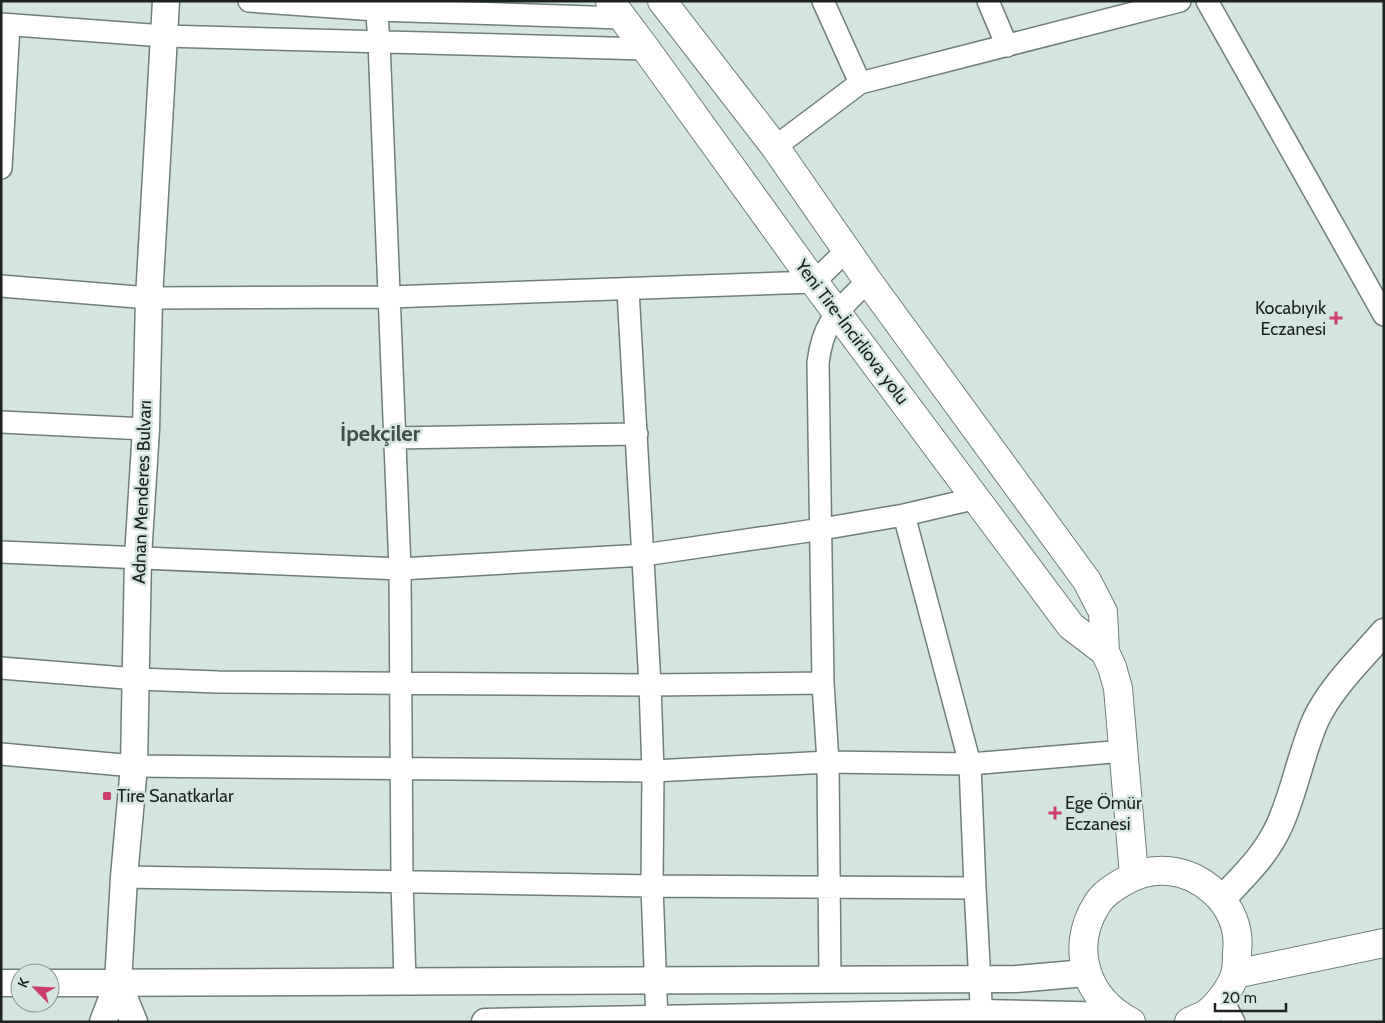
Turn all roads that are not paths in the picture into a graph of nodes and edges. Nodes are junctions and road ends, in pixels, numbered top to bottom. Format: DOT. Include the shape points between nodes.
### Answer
graph roads {
  1 [pos="166,1"];
  2 [pos="249,1"];
  3 [pos="662,1"];
  4 [pos="823,1"];
  5 [pos="988,1"];
  6 [pos="1180,1"];
  7 [pos="1207,1"];
  8 [pos="376,6"];
  9 [pos="616,10"];
  10 [pos="5,24"];
  11 [pos="164,36"];
  12 [pos="379,42"];
  13 [pos="1007,46"];
  14 [pos="646,49"];
  15 [pos="860,83"];
  16 [pos="775,147"];
  17 [pos="1,168"];
  18 [pos="847,250"];
  19 [pos="868,281"];
  20 [pos="814,282"];
  21 [pos="1,286"];
  22 [pos="628,290"];
  23 [pos="390,297"];
  24 [pos="149,298"];
  25 [pos="837,312"];
  26 [pos="1384,315"];
  27 [pos="1,422"];
  28 [pos="146,429"];
  29 [pos="637,434"];
  30 [pos="394,438"];
  31 [pos="977,498"];
  32 [pos="904,515"];
  33 [pos="822,529"];
  34 [pos="1,552"];
  35 [pos="644,555"];
  36 [pos="138,557"];
  37 [pos="400,569"];
  38 [pos="1384,632"];
  39 [pos="1105,652"];
  40 [pos="1,668"];
  41 [pos="137,679"];
  42 [pos="400,683"];
  43 [pos="823,683"];
  44 [pos="650,684"];
  45 [pos="1124,751"];
  46 [pos="1,754"];
  47 [pos="828,762"];
  48 [pos="970,764"];
  49 [pos="134,766"];
  50 [pos="401,769"];
  51 [pos="653,771"];
  52 [pos="1134,875"];
  53 [pos="124,877"];
  54 [pos="402,881"];
  55 [pos="652,886"];
  56 [pos="829,887"];
  57 [pos="975,888"];
  58 [pos="1222,899"];
  59 [pos="1384,943"];
  60 [pos="1086,973"];
  61 [pos="1235,974"];
  62 [pos="656,980"];
  63 [pos="830,980"];
  64 [pos="980,980"];
  65 [pos="405,981"];
  66 [pos="60,983"];
  67 [pos="118,983"];
  68 [pos="1228,1010"];
  69 [pos="982,1017"];
  70 [pos="1126,1019"];
  71 [pos="657,1020"];
  72 [pos="103,1022"];
  73 [pos="134,1022"];
  74 [pos="486,1022"];
  75 [pos="1189,1022"];
  1 -- 11 [label="street, Adnan Menderes Bulvarı"];
  2 -- 8 [label="street"];
  3 -- 16 [label="main road"];
  4 -- 15 [label="street"];
  5 -- 13 [label="street"];
  6 -- 13 [label="street"];
  7 -- 26 [label="street"];
  8 -- 9 [label="street"];
  8 -- 12 [label="street"];
  9 -- 14 [label="main road, Yeni Tire-İncirliova yolu"];
  10 -- 11 [label="street"];
  10 -- 17 [label="street"];
  11 -- 12 [label="street"];
  11 -- 24 [label="street, Adnan Menderes Bulvarı"];
  12 -- 14 [label="street"];
  12 -- 23 [label="street"];
  13 -- 15 [label="street"];
  14 -- 20 [label="main road, Yeni Tire-İncirliova yolu"];
  15 -- 16 [label="street"];
  16 -- 18 [label="main road"];
  18 -- 19 [label="main road"];
  18 -- 20 [label="street"];
  19 -- 25 [label="street"];
  19 -- 39 [label="main road" via="1088,581 1103,612"];
  20 -- 22 [label="street"];
  20 -- 25 [label="main road, Yeni Tire-İncirliova yolu"];
  21 -- 24 [label="street"];
  22 -- 23 [label="street"];
  22 -- 29 [label="street"];
  23 -- 24 [label="street"];
  23 -- 30 [label="street"];
  24 -- 28 [label="street, Adnan Menderes Bulvarı"];
  25 -- 31 [label="main road, Yeni Tire-İncirliova yolu"];
  25 -- 33 [label="street" via="824,332 818,363"];
  27 -- 28 [label="street"];
  28 -- 36 [label="street, Adnan Menderes Bulvarı"];
  29 -- 30 [label="street"];
  29 -- 35 [label="street"];
  30 -- 37 [label="street"];
  31 -- 32 [label="street"];
  31 -- 39 [label="main road, Yeni Tire-İncirliova yolu" via="1071,626"];
  32 -- 33 [label="street"];
  32 -- 48 [label="street"];
  33 -- 35 [label="street"];
  33 -- 43 [label="street"];
  34 -- 36 [label="street"];
  35 -- 37 [label="street"];
  35 -- 44 [label="street"];
  36 -- 37 [label="street"];
  36 -- 41 [label="street, Adnan Menderes Bulvarı"];
  37 -- 42 [label="street"];
  38 -- 58 [label="street" via="1333,690 1306,743 1280,824 1260,858"];
  39 -- 45 [label="main road" via="1118,688"];
  40 -- 41 [label="street"];
  41 -- 42 [label="street"];
  41 -- 49 [label="street, Adnan Menderes Bulvarı"];
  42 -- 44 [label="street"];
  42 -- 50 [label="street"];
  43 -- 44 [label="street"];
  43 -- 47 [label="street"];
  44 -- 51 [label="street"];
  45 -- 48 [label="street"];
  45 -- 52 [label="main road"];
  46 -- 49 [label="street"];
  47 -- 48 [label="street"];
  47 -- 51 [label="street"];
  47 -- 56 [label="street"];
  48 -- 57 [label="street"];
  49 -- 50 [label="street"];
  49 -- 53 [label="street, Adnan Menderes Bulvarı"];
  50 -- 51 [label="street"];
  50 -- 54 [label="street"];
  51 -- 55 [label="street"];
  52 -- 58 [label="main road" via="1153,870 1180,872 1201,881"];
  52 -- 60 [label="main road" via="1110,889 1097,903 1085,928 1082,946"];
  53 -- 54 [label="street"];
  53 -- 67 [label="street, Adnan Menderes Bulvarı"];
  54 -- 55 [label="street"];
  54 -- 65 [label="street"];
  55 -- 56 [label="street"];
  55 -- 62 [label="street"];
  56 -- 57 [label="street"];
  56 -- 63 [label="street"];
  57 -- 64 [label="street"];
  58 -- 61 [label="main road" via="1231,913 1239,939"];
  59 -- 61 [label="main road"];
  60 -- 64 [label="street"];
  60 -- 70 [label="main road" via="1100,999"];
  61 -- 68 [label="main road"];
  62 -- 63 [label="street"];
  62 -- 65 [label="street"];
  62 -- 71 [label="street"];
  63 -- 64 [label="street"];
  64 -- 69 [label="street"];
  65 -- 67 [label="street"];
  66 -- 67 [label="street"];
  67 -- 72 [label="street, Adnan Menderes Bulvarı"];
  67 -- 73 [label="street, Adnan Menderes Bulvarı"];
  68 -- 75 [label="main road" via="1206,1014"];
  69 -- 70 [label="street"];
  69 -- 71 [label="street"];
  71 -- 74 [label="street"];
}
